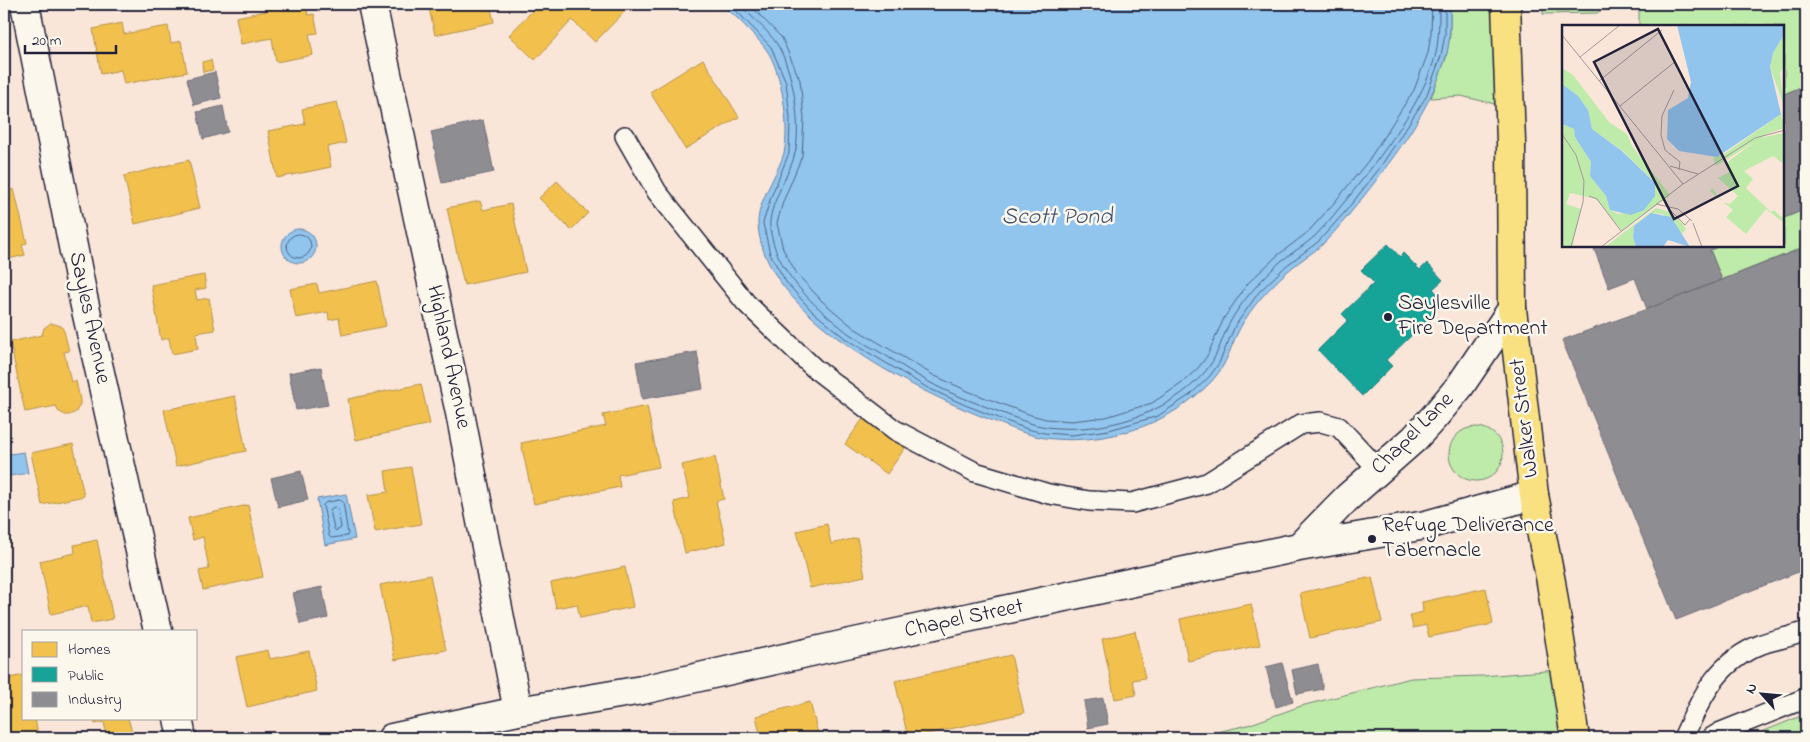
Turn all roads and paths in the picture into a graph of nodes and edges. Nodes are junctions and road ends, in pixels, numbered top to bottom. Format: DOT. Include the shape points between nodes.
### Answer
graph roads {
  1 [pos="25,4"];
  2 [pos="372,4"];
  3 [pos="1506,4"];
  4 [pos="625,136"];
  5 [pos="1512,309"];
  6 [pos="1379,470"];
  7 [pos="1534,495"];
  8 [pos="1299,547"];
  9 [pos="158,630"];
  10 [pos="1806,631"];
  11 [pos="1806,698"];
  12 [pos="518,711"];
  13 [pos="178,720"];
  14 [pos="182,738"];
  15 [pos="392,738"];
  16 [pos="1575,738"];
  17 [pos="1683,738"];
  18 [pos="1711,738"];
  1 -- 9 [label="street, Sayles Avenue" via="84,297"];
  2 -- 12 [label="street, Highland Avenue" via="460,413"];
  3 -- 5 [label="main road, Walker Street"];
  4 -- 6 [label="lane" via="658,192 746,303 800,355 895,430 975,472 1089,502 1132,503 1207,483 1300,424 1321,422 1340,427"];
  5 -- 6 [label="street, Chapel Lane" via="1460,386 1414,439"];
  5 -- 7 [label="main road, Walker Street"];
  6 -- 8 [label="street, Chapel Lane"];
  7 -- 8 [label="street, Chapel Street" via="1426,525"];
  7 -- 16 [label="main road, Walker Street"];
  8 -- 12 [label="street, Chapel Street" via="642,690"];
  10 -- 17 [label="lane" via="1761,645 1734,660 1704,694"];
  11 -- 18 [label="lane"];
  12 -- 15 [label="street, Chapel Street"];
  13 -- 14 [label="street"];
}
